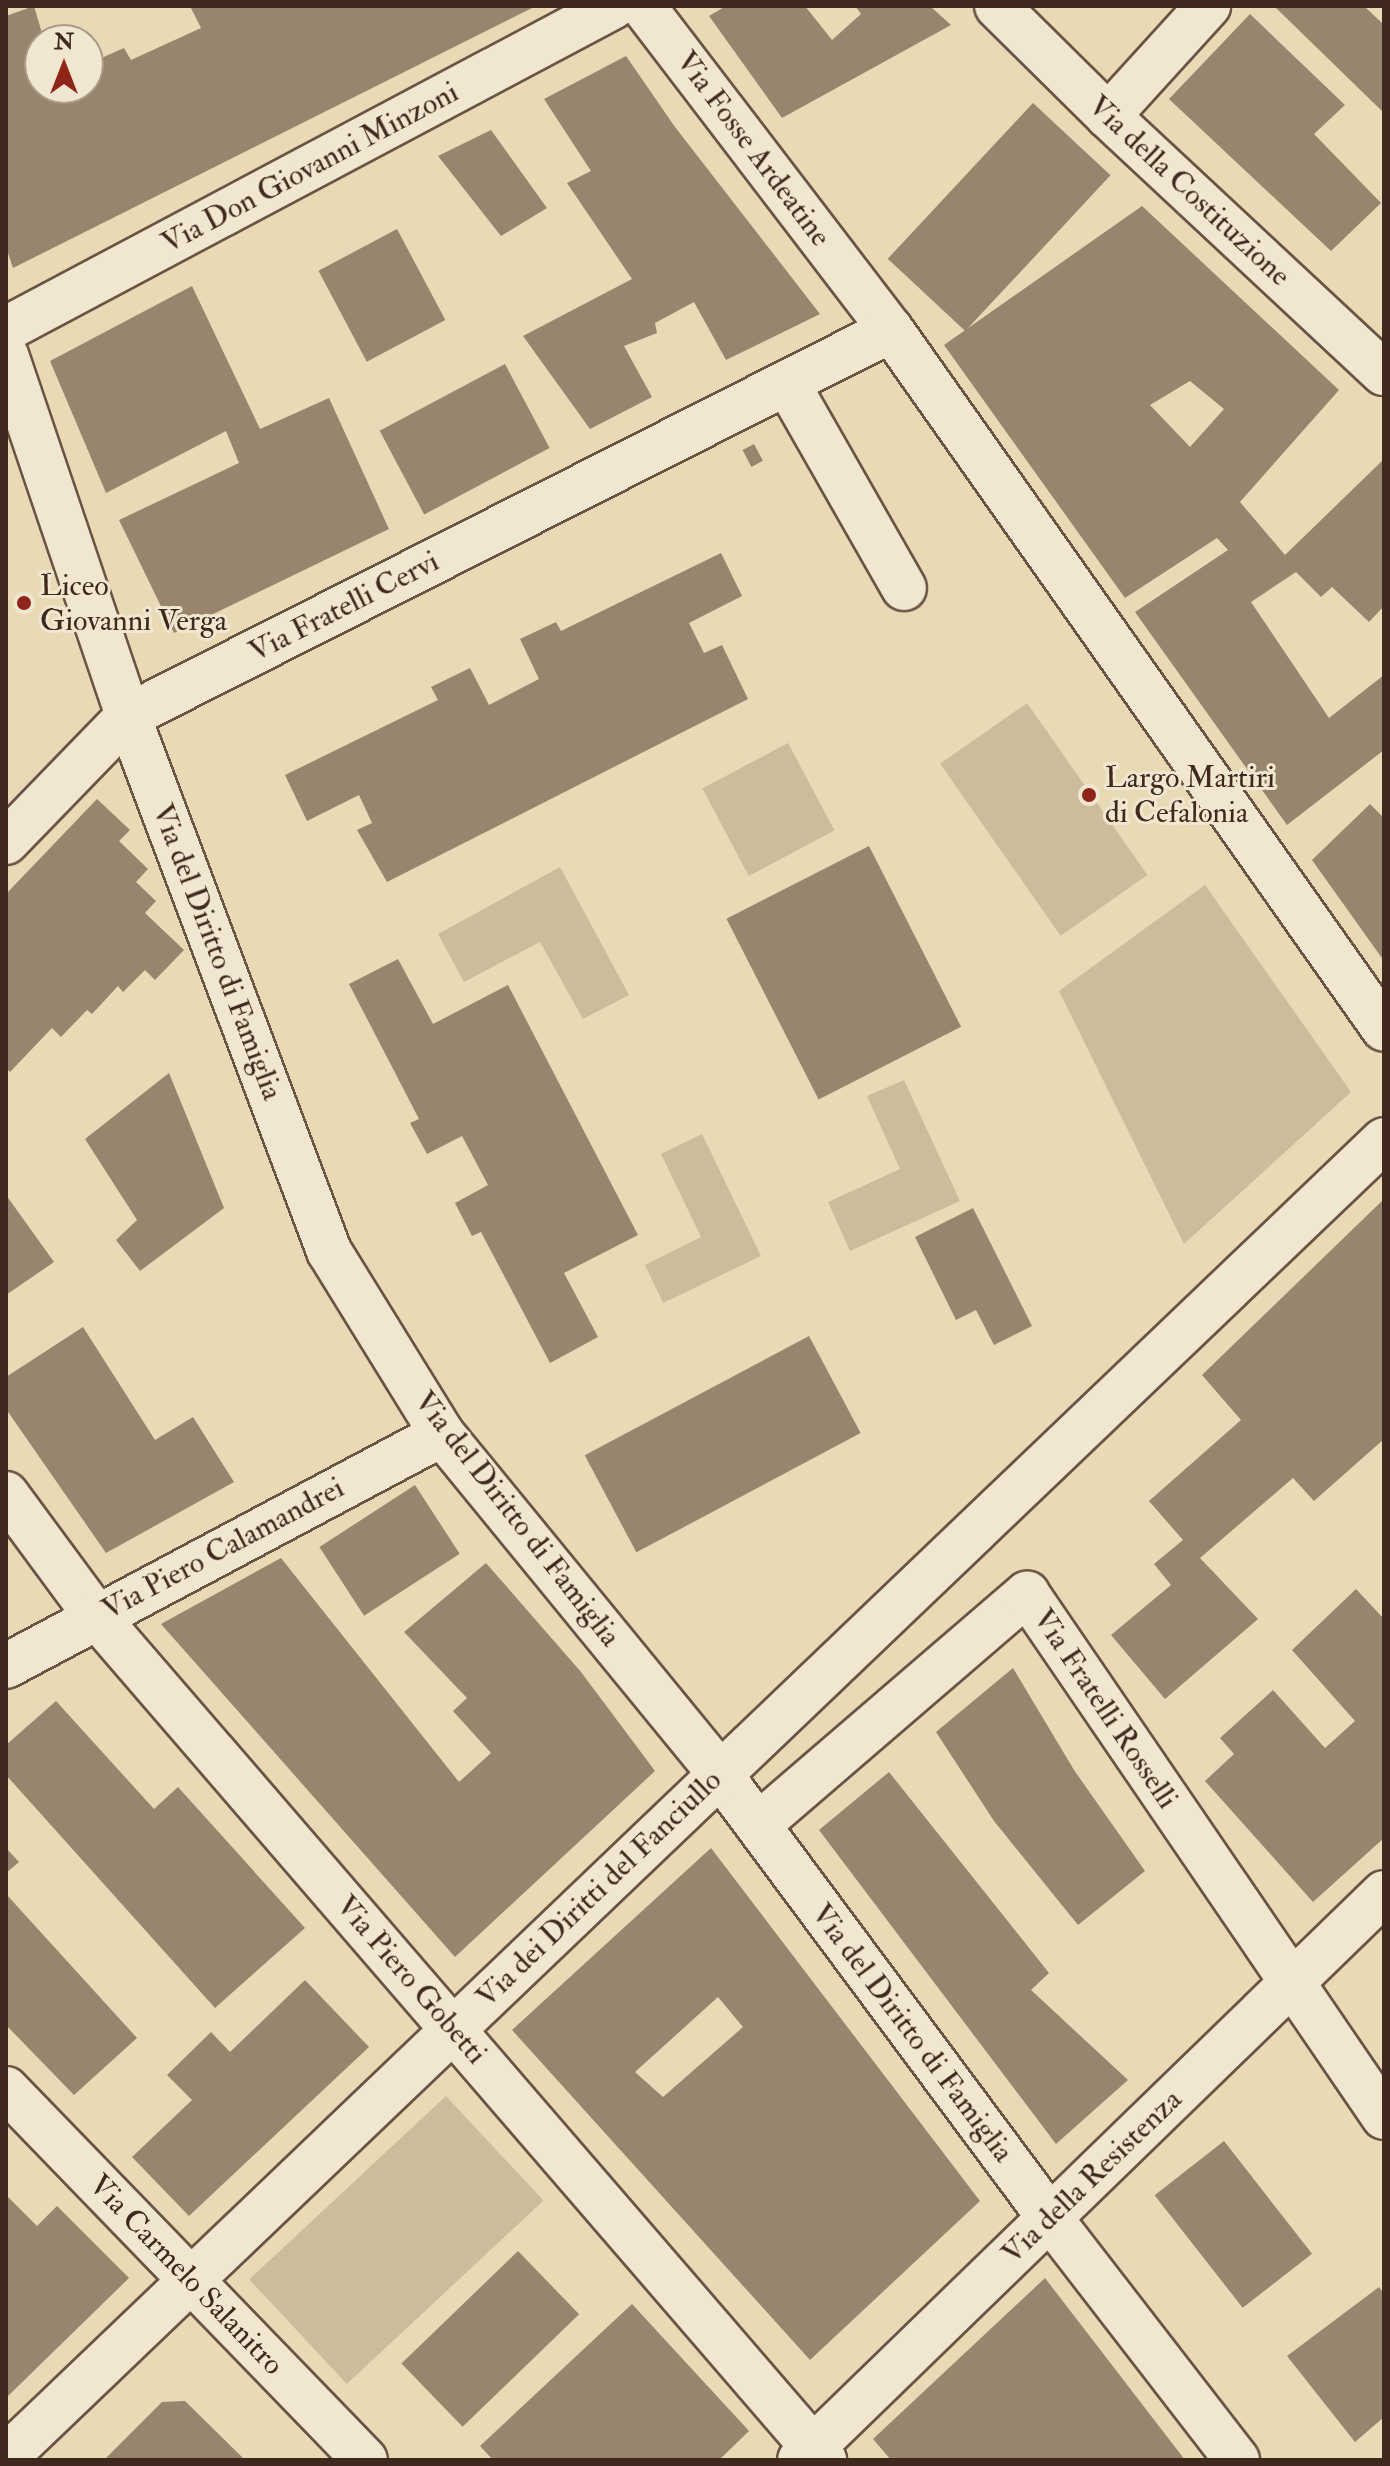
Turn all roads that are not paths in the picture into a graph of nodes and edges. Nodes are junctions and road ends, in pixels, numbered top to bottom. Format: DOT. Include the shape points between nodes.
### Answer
graph roads {
  1 [pos="614,6"];
  2 [pos="643,6"];
  3 [pos="997,6"];
  4 [pos="1208,6"];
  5 [pos="1108,116"];
  6 [pos="6,329"];
  7 [pos="891,330"];
  8 [pos="6,355"];
  9 [pos="1384,373"];
  10 [pos="787,383"];
  11 [pos="904,588"];
  12 [pos="128,716"];
  13 [pos="6,842"];
  14 [pos="1384,1029"];
  15 [pos="1384,1140"];
  16 [pos="442,1434"];
  17 [pos="6,1494"];
  18 [pos="96,1616"];
  19 [pos="6,1666"];
  20 [pos="719,1773"];
  21 [pos="758,1825"];
  22 [pos="1384,1893"];
  23 [pos="1291,1981"];
  24 [pos="453,2029"];
  25 [pos="6,2089"];
  26 [pos="1384,2117"];
  27 [pos="1050,2218"];
  28 [pos="191,2280"];
  29 [pos="812,2456"];
  30 [pos="6,2457"];
  31 [pos="365,2460"];
  32 [pos="1237,2460"];
  1 -- 6 [label="street, Via Don Giovanni Minzoni"];
  2 -- 7 [label="street, Via Fosse Ardeatine"];
  3 -- 5 [label="street, Via della Costituzione"];
  4 -- 5 [label="street"];
  5 -- 9 [label="street, Via della Costituzione"];
  7 -- 10 [label="street, Via Fratelli Cervi"];
  7 -- 14 [label="street, Via Fosse Ardeatine"];
  8 -- 12 [label="street, Via del Diritto di Famiglia"];
  10 -- 11 [label="street"];
  10 -- 12 [label="street, Via Fratelli Cervi"];
  12 -- 13 [label="street, Via Fratelli Cervi"];
  12 -- 16 [label="street, Via del Diritto di Famiglia" via="329,1251"];
  15 -- 20 [label="street, Via dei Diritti del Fanciullo"];
  16 -- 18 [label="street, Via Piero Calamandrei"];
  16 -- 20 [label="street, Via del Diritto di Famiglia"];
  17 -- 18 [label="street, Via Piero Gobetti"];
  18 -- 19 [label="street, Via Piero Calamandrei"];
  18 -- 24 [label="street, Via Piero Gobetti"];
  20 -- 21 [label="street, Via del Diritto di Famiglia"];
  20 -- 24 [label="street, Via dei Diritti del Fanciullo"];
  21 -- 23 [label="street, Via Fratelli Rosselli" via="1027,1594"];
  21 -- 27 [label="street, Via del Diritto di Famiglia"];
  22 -- 23 [label="street, Via della Resistenza"];
  23 -- 26 [label="street, Via Fratelli Rosselli"];
  23 -- 27 [label="street, Via della Resistenza"];
  24 -- 28 [label="street, Via dei Diritti del Fanciullo"];
  24 -- 29 [label="street, Via Piero Gobetti"];
  25 -- 28 [label="street, Via Carmelo Salanitro"];
  27 -- 29 [label="street, Via della Resistenza"];
  27 -- 32 [label="street, Via del Diritto di Famiglia"];
  28 -- 30 [label="street, Via dei Diritti del Fanciullo"];
  28 -- 31 [label="street, Via Carmelo Salanitro"];
}
